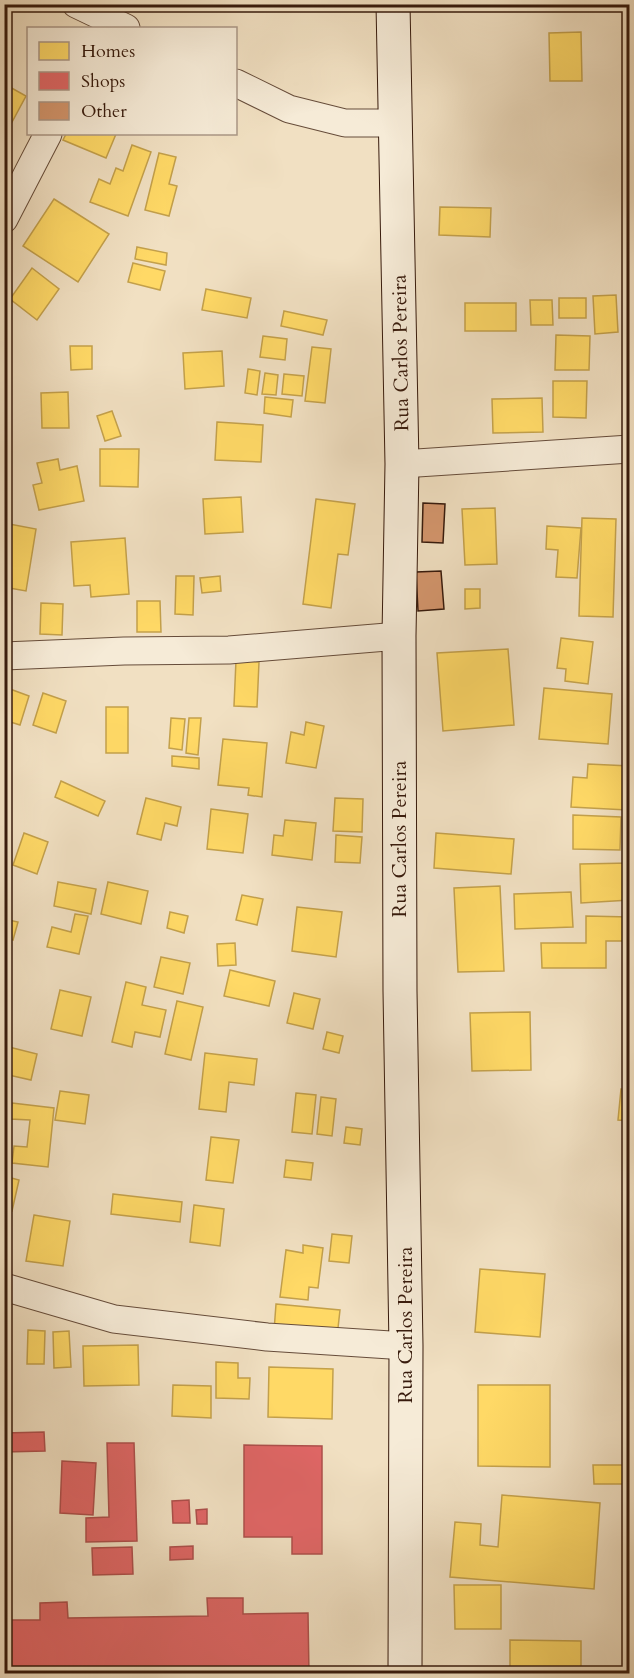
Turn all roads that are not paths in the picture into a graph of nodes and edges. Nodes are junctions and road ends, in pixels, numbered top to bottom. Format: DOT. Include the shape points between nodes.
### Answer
graph roads {
  1 [pos="393,4"];
  2 [pos="82,14"];
  3 [pos="123,27"];
  4 [pos="237,83"];
  5 [pos="395,123"];
  6 [pos="47,135"];
  7 [pos="4,219"];
  8 [pos="630,449"];
  9 [pos="402,464"];
  10 [pos="399,636"];
  11 [pos="4,656"];
  12 [pos="4,1287"];
  13 [pos="406,1346"];
  14 [pos="405,1674"];
  1 -- 5 [label="main road, Rua Carlos Pereira"];
  2 -- 3 [label="street"];
  4 -- 5 [label="street" via="289,109 345,123"];
  5 -- 9 [label="main road, Rua Carlos Pereira"];
  6 -- 7 [label="street"];
  8 -- 9 [label="street"];
  9 -- 10 [label="main road, Rua Carlos Pereira"];
  10 -- 11 [label="street" via="229,650"];
  10 -- 13 [label="main road, Rua Carlos Pereira"];
  12 -- 13 [label="street" via="114,1320 267,1337"];
  13 -- 14 [label="main road, Rua Carlos Pereira"];
}
